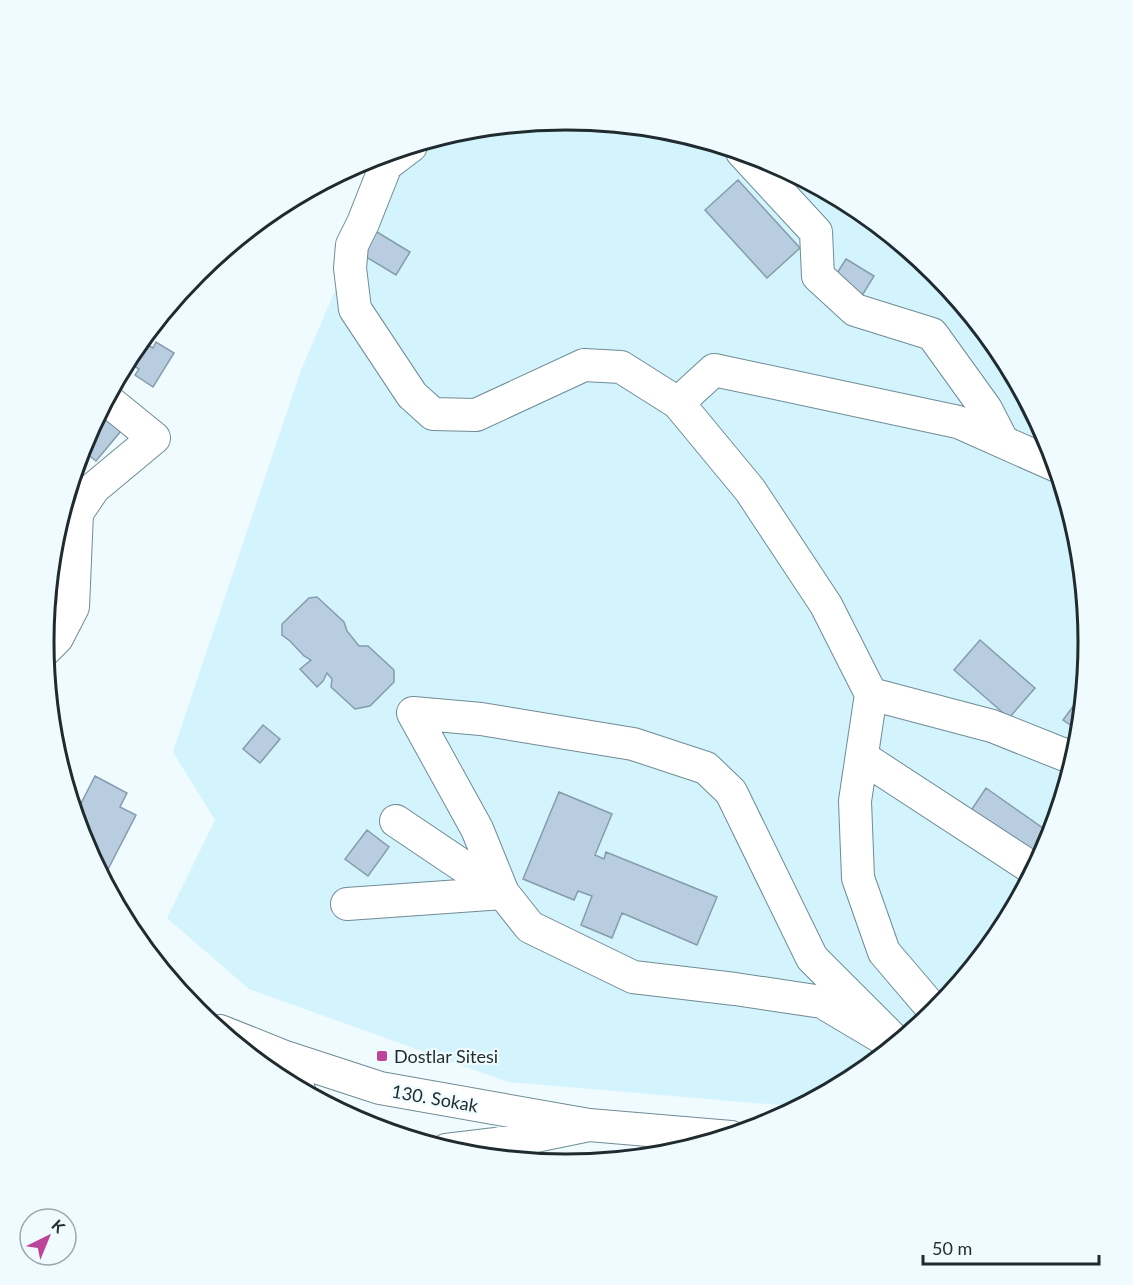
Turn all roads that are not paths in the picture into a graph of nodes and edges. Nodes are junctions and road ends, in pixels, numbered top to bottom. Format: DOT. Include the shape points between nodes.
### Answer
graph roads {
  1 [pos="391,161"];
  2 [pos="755,166"];
  3 [pos="678,403"];
  4 [pos="113,405"];
  5 [pos="1003,442"];
  6 [pos="1046,461"];
  7 [pos="54,641"];
  8 [pos="871,694"];
  9 [pos="1066,755"];
  10 [pos="862,757"];
  11 [pos="396,821"];
  12 [pos="1028,865"];
  13 [pos="503,893"];
  14 [pos="347,904"];
  15 [pos="929,1005"];
  16 [pos="891,1039"];
  17 [pos="889,1040"];
  18 [pos="245,1041"];
  19 [pos="285,1057"];
  20 [pos="293,1076"];
  21 [pos="589,1125"];
  22 [pos="708,1135"];
  23 [pos="473,1146"];
  1 -- 3 [label="street" via="386,165 352,245 350,268 355,309 412,395 433,414 476,415 584,364 621,367"];
  2 -- 5 [label="street" via="816,232 818,276 855,310 932,334 986,409"];
  3 -- 5 [label="street" via="714,370 958,422"];
  3 -- 8 [label="street" via="756,500 825,605"];
  4 -- 7 [label="street" via="154,438 94,488 77,513 73,607"];
  5 -- 6 [label="street"];
  8 -- 9 [label="street" via="992,726"];
  8 -- 10 [label="street"];
  10 -- 12 [label="street"];
  10 -- 15 [label="street" via="855,801 858,878 884,952"];
  11 -- 13 [label="street"];
  13 -- 14 [label="street"];
  13 -- 16 [label="street" via="477,829 413,713 481,719 633,744 706,768 731,792 812,958"];
  13 -- 17 [label="street" via="530,927 633,977 822,1002"];
  18 -- 19 [label="street, 130. Sokak"];
  19 -- 20 [label="street"];
  19 -- 21 [label="street, 130. Sokak" via="380,1088"];
  21 -- 22 [label="street"];
  21 -- 23 [label="street"];
}
